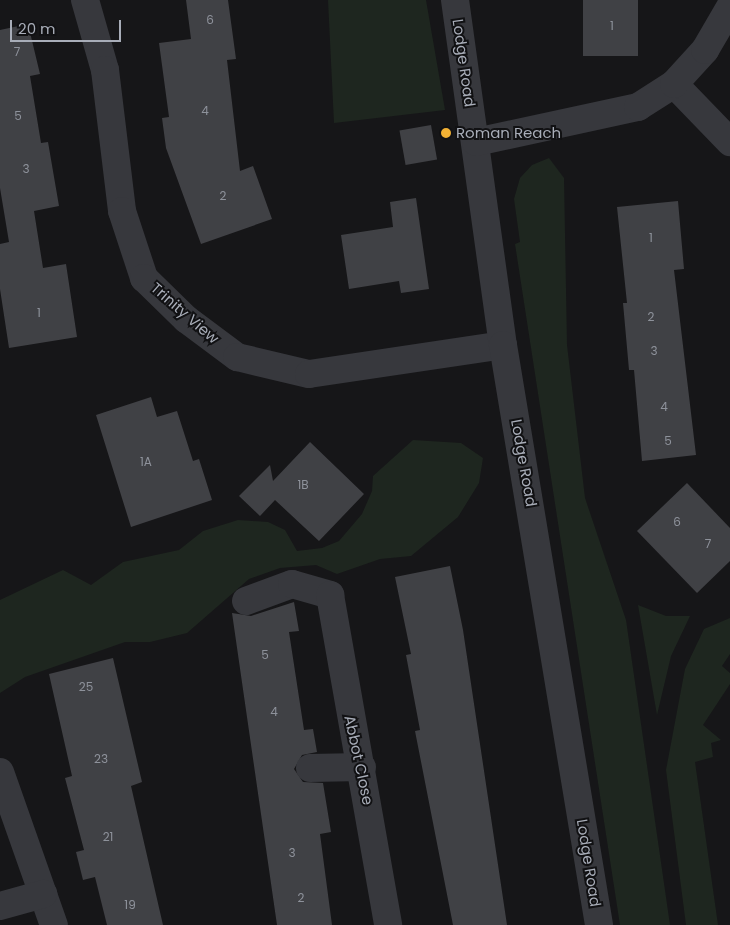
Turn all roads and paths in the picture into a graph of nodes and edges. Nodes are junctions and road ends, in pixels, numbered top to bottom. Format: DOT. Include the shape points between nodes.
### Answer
graph roads {
  1 [pos="85,0"];
  2 [pos="455,0"];
  3 [pos="730,7"];
  4 [pos="674,84"];
  5 [pos="476,142"];
  6 [pos="730,142"];
  7 [pos="503,345"];
  8 [pos="246,601"];
  9 [pos="362,767"];
  10 [pos="310,768"];
  11 [pos="0,772"];
  12 [pos="43,894"];
  13 [pos="0,906"];
  14 [pos="54,925"];
  15 [pos="388,925"];
  16 [pos="599,925"];
  1 -- 7 [label="street, Trinity View" via="105,70 122,211 144,278 186,319 237,357 309,374"];
  2 -- 5 [label="street, Lodge Road"];
  3 -- 4 [label="street" via="705,50"];
  4 -- 5 [label="street" via="638,107"];
  4 -- 6 [label="street"];
  5 -- 7 [label="street, Lodge Road"];
  7 -- 16 [label="street, Lodge Road"];
  8 -- 9 [label="street, Abbot Close" via="292,584 330,595"];
  9 -- 10 [label="street"];
  9 -- 15 [label="street, Abbot Close"];
  11 -- 12 [label="street"];
  12 -- 13 [label="street"];
  12 -- 14 [label="street"];
}
